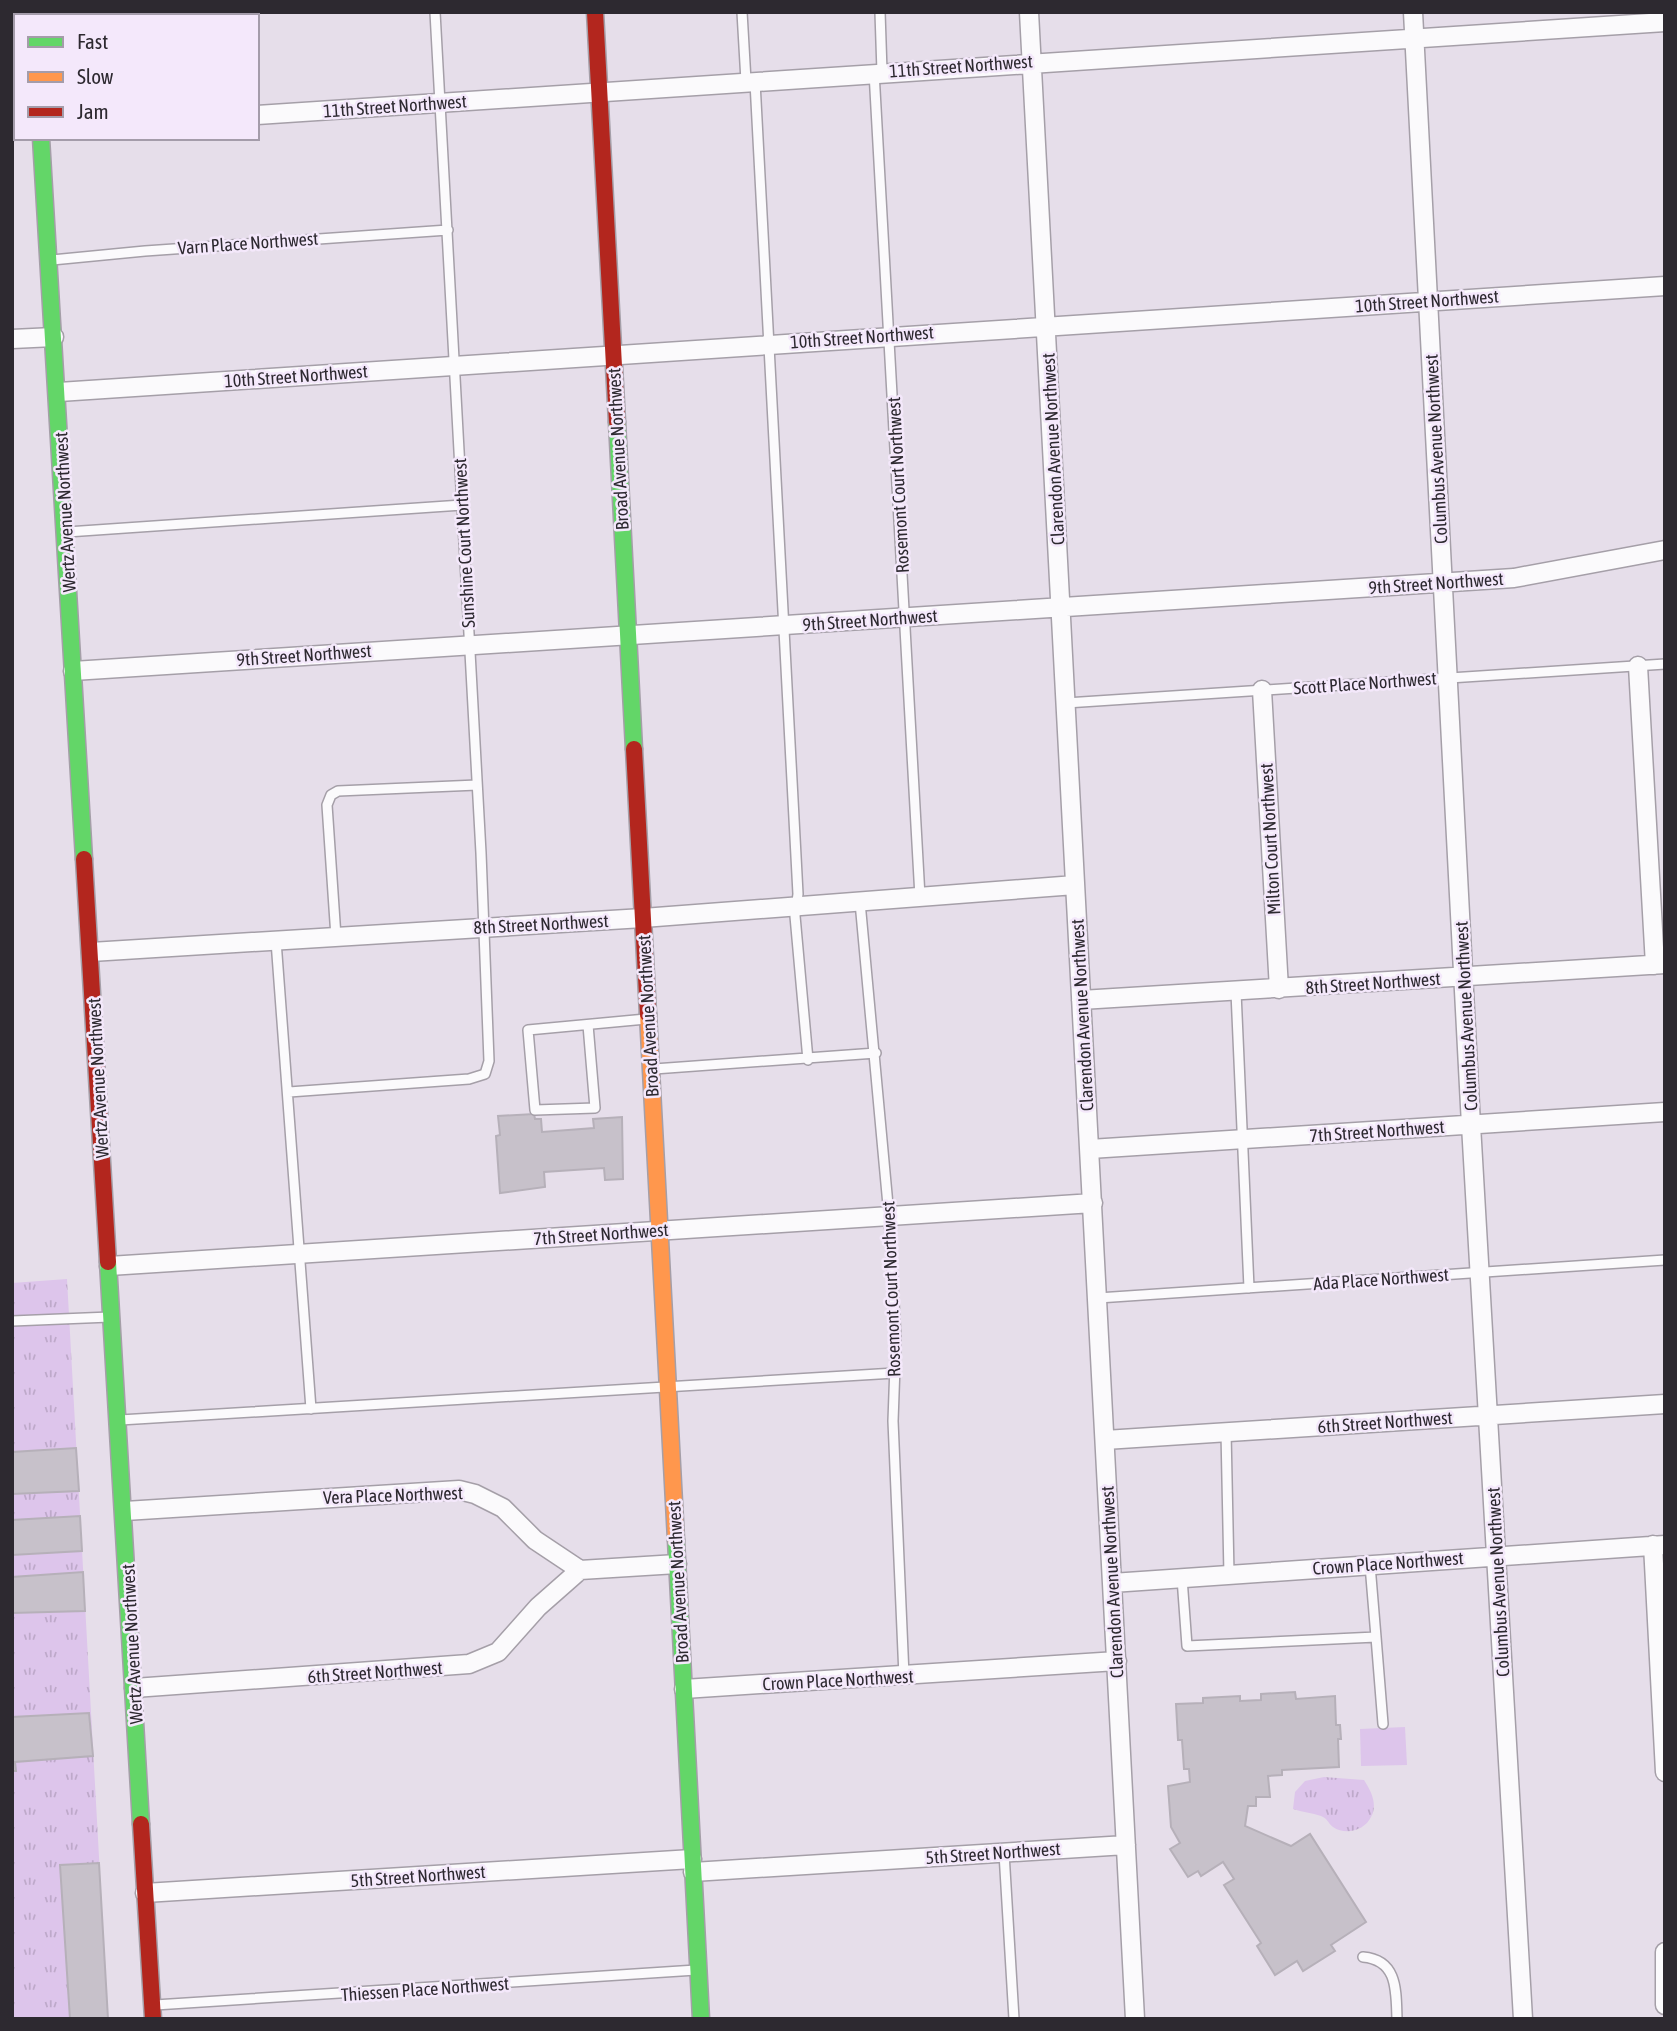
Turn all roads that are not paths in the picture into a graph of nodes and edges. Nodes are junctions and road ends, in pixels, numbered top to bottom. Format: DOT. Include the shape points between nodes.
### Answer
graph roads {
  1 [pos="435,12"];
  2 [pos="595,12"];
  3 [pos="742,12"];
  4 [pos="880,12"];
  5 [pos="1029,12"];
  6 [pos="1413,12"];
  7 [pos="1665,22"];
  8 [pos="1414,37"];
  9 [pos="1032,62"];
  10 [pos="878,72"];
  11 [pos="750,80"];
  12 [pos="599,92"];
  13 [pos="441,103"];
  14 [pos="259,116"];
  15 [pos="41,140"];
  16 [pos="448,230"];
  17 [pos="49,261"];
  18 [pos="1665,286"];
  19 [pos="1428,301"];
  20 [pos="1046,325"];
  21 [pos="890,335"];
  22 [pos="54,337"];
  23 [pos="12,339"];
  24 [pos="768,343"];
  25 [pos="612,354"];
  26 [pos="454,364"];
  27 [pos="59,392"];
  28 [pos="462,505"];
  29 [pos="65,532"];
  30 [pos="1665,550"];
  31 [pos="1444,582"];
  32 [pos="1061,606"];
  33 [pos="904,618"];
  34 [pos="786,625"];
  35 [pos="628,635"];
  36 [pos="470,643"];
  37 [pos="1665,664"];
  38 [pos="1638,666"];
  39 [pos="74,671"];
  40 [pos="1447,678"];
  41 [pos="1262,690"];
  42 [pos="1066,703"];
  43 [pos="477,785"];
  44 [pos="1075,885"];
  45 [pos="920,897"];
  46 [pos="860,902"];
  47 [pos="797,907"];
  48 [pos="643,918"];
  49 [pos="483,927"];
  50 [pos="336,937"];
  51 [pos="276,941"];
  52 [pos="91,952"];
  53 [pos="1660,965"];
  54 [pos="1465,978"];
  55 [pos="1279,989"];
  56 [pos="1236,992"];
  57 [pos="1081,1000"];
  58 [pos="648,1019"];
  59 [pos="588,1025"];
  60 [pos="876,1053"];
  61 [pos="808,1060"];
  62 [pos="651,1069"];
  63 [pos="289,1092"];
  64 [pos="1665,1112"];
  65 [pos="1471,1125"];
  66 [pos="1244,1140"];
  67 [pos="1090,1149"];
  68 [pos="1093,1203"];
  69 [pos="890,1216"];
  70 [pos="659,1230"];
  71 [pos="299,1254"];
  72 [pos="1665,1260"];
  73 [pos="109,1266"];
  74 [pos="1481,1272"];
  75 [pos="1249,1288"];
  76 [pos="1098,1298"];
  77 [pos="112,1317"];
  78 [pos="12,1321"];
  79 [pos="895,1373"];
  80 [pos="668,1388"];
  81 [pos="1665,1404"];
  82 [pos="311,1409"];
  83 [pos="1490,1415"];
  84 [pos="119,1420"];
  85 [pos="1226,1432"];
  86 [pos="1105,1440"];
  87 [pos="125,1511"];
  88 [pos="1659,1545"];
  89 [pos="1496,1555"];
  90 [pos="677,1564"];
  91 [pos="1370,1564"];
  92 [pos="580,1570"];
  93 [pos="1229,1574"];
  94 [pos="1182,1578"];
  95 [pos="1112,1583"];
  96 [pos="1376,1637"];
  97 [pos="1117,1661"];
  98 [pos="904,1676"];
  99 [pos="134,1688"];
  100 [pos="684,1689"];
  101 [pos="1383,1724"];
  102 [pos="1665,1772"];
  103 [pos="1126,1845"];
  104 [pos="1004,1853"];
  105 [pos="692,1865"];
  106 [pos="145,1893"];
  107 [pos="1665,1952"];
  108 [pos="1363,1957"];
  109 [pos="698,1970"];
  110 [pos="1665,2005"];
  111 [pos="153,2012"];
  112 [pos="701,2019"];
  113 [pos="1014,2019"];
  114 [pos="1135,2019"];
  115 [pos="1397,2019"];
  116 [pos="1523,2019"];
  1 -- 13 [label="lane, Sunshine Court Northwest"];
  2 -- 12 [label="street, Broad Avenue Northwest"];
  3 -- 11 [label="lane"];
  4 -- 10 [label="lane, Rosemont Court Northwest"];
  5 -- 9 [label="street, Clarendon Avenue Northwest"];
  6 -- 8 [label="street, Columbus Avenue Northwest"];
  7 -- 8 [label="street, 11th Street Northwest"];
  8 -- 9 [label="street, 11th Street Northwest"];
  8 -- 19 [label="street, Columbus Avenue Northwest"];
  9 -- 10 [label="street, 11th Street Northwest"];
  9 -- 20 [label="street, Clarendon Avenue Northwest"];
  10 -- 11 [label="street, 11th Street Northwest"];
  10 -- 21 [label="lane, Rosemont Court Northwest"];
  11 -- 12 [label="street, 11th Street Northwest"];
  11 -- 24 [label="lane"];
  12 -- 13 [label="street, 11th Street Northwest"];
  12 -- 25 [label="street, Broad Avenue Northwest"];
  13 -- 14 [label="street, 11th Street Northwest"];
  13 -- 16 [label="lane, Sunshine Court Northwest"];
  15 -- 17 [label="street, Wertz Avenue Northwest"];
  16 -- 17 [label="lane, Varn Place Northwest"];
  16 -- 26 [label="lane, Sunshine Court Northwest"];
  17 -- 22 [label="street, Wertz Avenue Northwest"];
  18 -- 19 [label="street, 10th Street Northwest"];
  19 -- 20 [label="street, 10th Street Northwest"];
  19 -- 31 [label="street, Columbus Avenue Northwest"];
  20 -- 21 [label="street, 10th Street Northwest"];
  20 -- 32 [label="street, Clarendon Avenue Northwest"];
  21 -- 24 [label="street, 10th Street Northwest"];
  21 -- 33 [label="lane, Rosemont Court Northwest"];
  22 -- 23 [label="street"];
  22 -- 27 [label="street, Wertz Avenue Northwest"];
  24 -- 25 [label="street, 10th Street Northwest"];
  24 -- 34 [label="lane"];
  25 -- 26 [label="street, 10th Street Northwest"];
  25 -- 35 [label="street, Broad Avenue Northwest"];
  26 -- 27 [label="street, 10th Street Northwest"];
  26 -- 28 [label="lane, Sunshine Court Northwest"];
  27 -- 29 [label="street, Wertz Avenue Northwest"];
  28 -- 29 [label="lane"];
  28 -- 36 [label="lane, Sunshine Court Northwest"];
  29 -- 39 [label="street, Wertz Avenue Northwest"];
  30 -- 31 [label="street, 9th Street Northwest" via="1514,578"];
  31 -- 32 [label="street, 9th Street Northwest"];
  31 -- 40 [label="street, Columbus Avenue Northwest"];
  32 -- 33 [label="street, 9th Street Northwest"];
  32 -- 42 [label="street, Clarendon Avenue Northwest"];
  33 -- 34 [label="street, 9th Street Northwest"];
  33 -- 45 [label="lane, Rosemont Court Northwest"];
  34 -- 35 [label="street, 9th Street Northwest"];
  34 -- 47 [label="lane"];
  35 -- 36 [label="street, 9th Street Northwest"];
  35 -- 48 [label="street, Broad Avenue Northwest"];
  36 -- 39 [label="street, 9th Street Northwest"];
  36 -- 43 [label="lane, Sunshine Court Northwest"];
  37 -- 38 [label="lane, Scott Place Northwest"];
  38 -- 40 [label="lane, Scott Place Northwest"];
  38 -- 53 [label="street"];
  39 -- 52 [label="street, Wertz Avenue Northwest"];
  40 -- 41 [label="lane, Scott Place Northwest"];
  40 -- 54 [label="street, Columbus Avenue Northwest"];
  41 -- 42 [label="lane, Scott Place Northwest"];
  41 -- 55 [label="street, Milton Court Northwest"];
  42 -- 44 [label="street, Clarendon Avenue Northwest"];
  43 -- 49 [label="lane, Sunshine Court Northwest"];
  43 -- 50 [label="lane" via="331,794 327,805"];
  44 -- 45 [label="street, 8th Street Northwest"];
  44 -- 57 [label="street, Clarendon Avenue Northwest"];
  45 -- 46 [label="street, 8th Street Northwest"];
  46 -- 47 [label="street, 8th Street Northwest"];
  46 -- 60 [label="lane, Rosemont Court Northwest"];
  47 -- 48 [label="street, 8th Street Northwest"];
  47 -- 61 [label="lane"];
  48 -- 49 [label="street, 8th Street Northwest"];
  48 -- 58 [label="street, Broad Avenue Northwest"];
  49 -- 50 [label="street, 8th Street Northwest"];
  49 -- 63 [label="lane, Sunshine Court Northwest" via="489,1056 485,1074 458,1080"];
  50 -- 51 [label="street, 8th Street Northwest"];
  51 -- 52 [label="street, 8th Street Northwest"];
  51 -- 63 [label="lane"];
  52 -- 73 [label="street, Wertz Avenue Northwest"];
  53 -- 54 [label="street, 8th Street Northwest"];
  54 -- 55 [label="street, 8th Street Northwest"];
  54 -- 65 [label="street, Columbus Avenue Northwest"];
  55 -- 56 [label="street, 8th Street Northwest"];
  56 -- 57 [label="street, 8th Street Northwest"];
  56 -- 66 [label="lane"];
  57 -- 67 [label="street, Clarendon Avenue Northwest"];
  58 -- 59 [label="lane"];
  58 -- 62 [label="street, Broad Avenue Northwest"];
  59 -- 59 [label="lane" via="528,1030 535,1110 595,1108"];
  60 -- 61 [label="lane"];
  60 -- 69 [label="lane, Rosemont Court Northwest"];
  61 -- 62 [label="lane"];
  62 -- 70 [label="street, Broad Avenue Northwest"];
  63 -- 71 [label="lane"];
  64 -- 65 [label="street, 7th Street Northwest"];
  65 -- 66 [label="street, 7th Street Northwest"];
  65 -- 74 [label="street, Columbus Avenue Northwest"];
  66 -- 67 [label="street, 7th Street Northwest"];
  66 -- 75 [label="lane"];
  67 -- 68 [label="street, Clarendon Avenue Northwest"];
  68 -- 69 [label="street, 7th Street Northwest"];
  68 -- 76 [label="street, Clarendon Avenue Northwest"];
  69 -- 70 [label="street, 7th Street Northwest"];
  69 -- 79 [label="lane, Rosemont Court Northwest"];
  70 -- 71 [label="street, 7th Street Northwest"];
  70 -- 80 [label="street, Broad Avenue Northwest"];
  71 -- 73 [label="street, 7th Street Northwest"];
  71 -- 82 [label="lane"];
  72 -- 74 [label="lane, Ada Place Northwest"];
  73 -- 77 [label="street, Wertz Avenue Northwest"];
  74 -- 75 [label="lane, Ada Place Northwest"];
  74 -- 83 [label="street, Columbus Avenue Northwest"];
  75 -- 76 [label="lane, Ada Place Northwest"];
  76 -- 86 [label="street, Clarendon Avenue Northwest"];
  77 -- 78 [label="lane"];
  77 -- 84 [label="street, Wertz Avenue Northwest"];
  79 -- 80 [label="lane"];
  79 -- 98 [label="lane, Rosemont Court Northwest"];
  80 -- 82 [label="lane"];
  80 -- 90 [label="street, Broad Avenue Northwest"];
  81 -- 83 [label="street, 6th Street Northwest"];
  82 -- 84 [label="lane"];
  83 -- 85 [label="street, 6th Street Northwest"];
  83 -- 89 [label="street, Columbus Avenue Northwest"];
  84 -- 87 [label="street, Wertz Avenue Northwest"];
  85 -- 86 [label="street, 6th Street Northwest"];
  85 -- 93 [label="lane"];
  86 -- 95 [label="street, Clarendon Avenue Northwest"];
  87 -- 92 [label="street, Vera Place Northwest" via="459,1490 503,1508 535,1540"];
  87 -- 99 [label="street, Wertz Avenue Northwest"];
  88 -- 89 [label="street, Crown Place Northwest"];
  88 -- 102 [label="street"];
  89 -- 91 [label="street, Crown Place Northwest"];
  89 -- 116 [label="street, Columbus Avenue Northwest"];
  90 -- 92 [label="street"];
  90 -- 100 [label="street, Broad Avenue Northwest"];
  91 -- 93 [label="street, Crown Place Northwest"];
  91 -- 96 [label="lane"];
  92 -- 99 [label="street, 6th Street Northwest" via="538,1607 498,1652 469,1664"];
  93 -- 94 [label="street, Crown Place Northwest"];
  94 -- 95 [label="street, Crown Place Northwest"];
  94 -- 96 [label="lane" via="1187,1646"];
  95 -- 97 [label="street, Clarendon Avenue Northwest"];
  96 -- 101 [label="lane"];
  97 -- 98 [label="street, Crown Place Northwest"];
  97 -- 103 [label="street, Clarendon Avenue Northwest"];
  98 -- 100 [label="street, Crown Place Northwest"];
  99 -- 106 [label="street, Wertz Avenue Northwest"];
  100 -- 105 [label="street, Broad Avenue Northwest"];
  103 -- 104 [label="street, 5th Street Northwest"];
  103 -- 114 [label="street, Clarendon Avenue Northwest"];
  104 -- 105 [label="street, 5th Street Northwest"];
  104 -- 113 [label="lane"];
  105 -- 106 [label="street, 5th Street Northwest"];
  105 -- 109 [label="street, Broad Avenue Northwest"];
  106 -- 111 [label="street, Wertz Avenue Northwest"];
  107 -- 110 [label="street"];
  108 -- 115 [label="lane" via="1376,1958 1391,1970"];
  109 -- 111 [label="lane, Thiessen Place Northwest"];
  109 -- 112 [label="street, Broad Avenue Northwest"];
}
